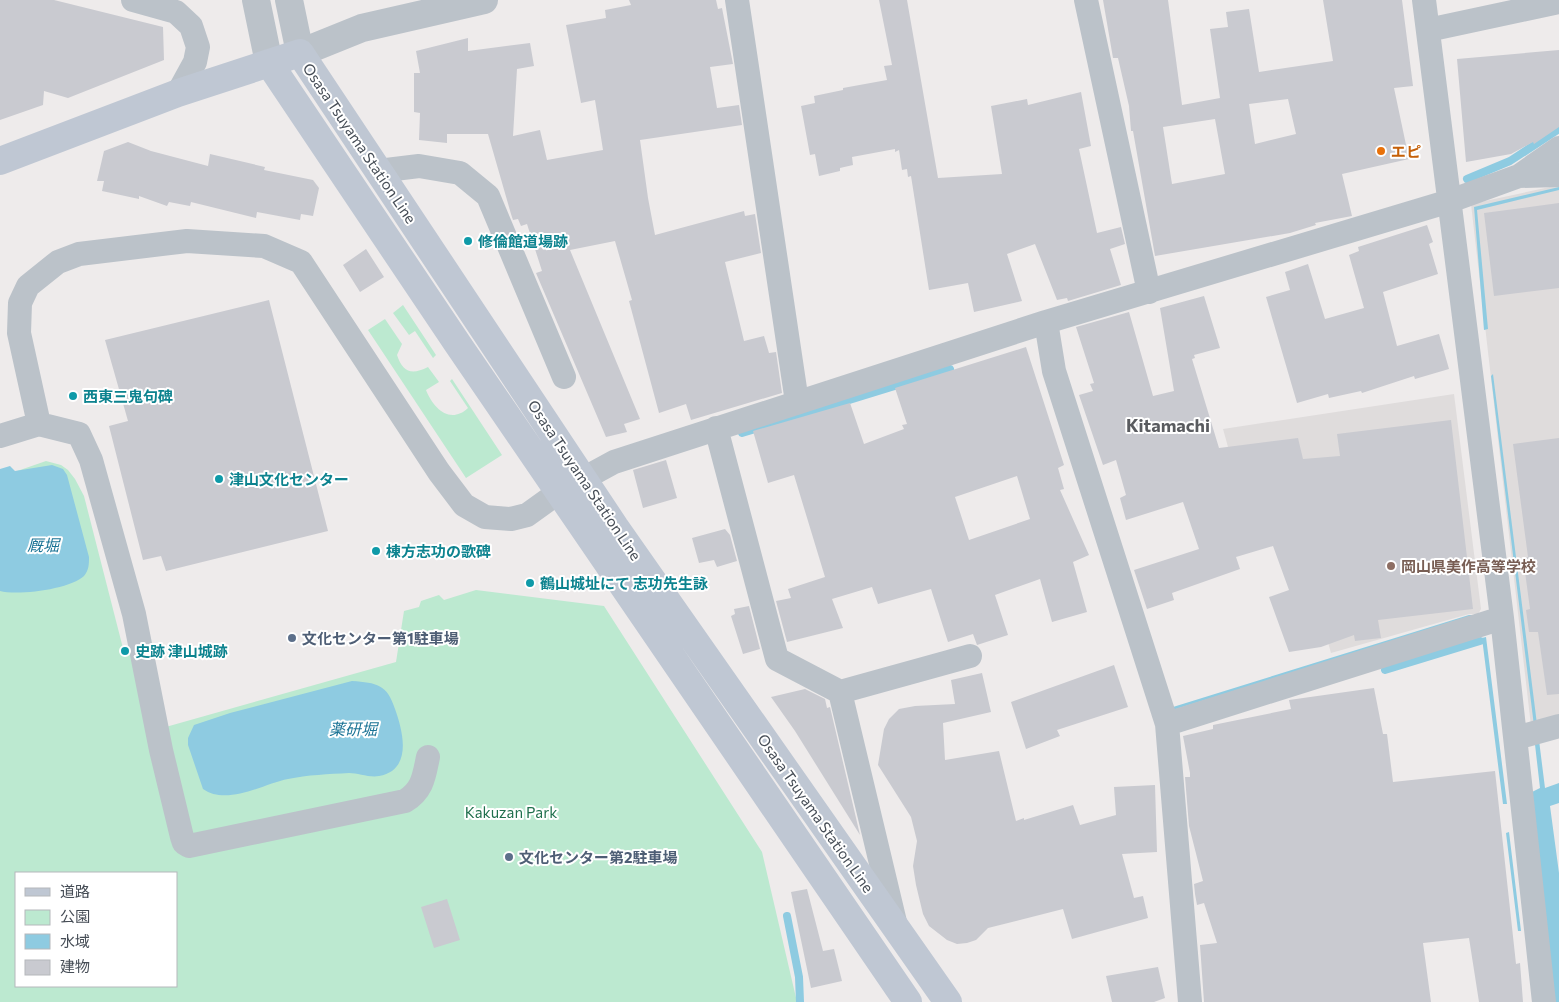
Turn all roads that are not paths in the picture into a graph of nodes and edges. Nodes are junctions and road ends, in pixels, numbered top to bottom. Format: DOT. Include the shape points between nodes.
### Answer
graph roads {
  1 [pos="132,0"];
  2 [pos="256,0"];
  3 [pos="289,0"];
  4 [pos="484,0"];
  5 [pos="737,0"];
  6 [pos="1086,0"];
  7 [pos="1424,0"];
  8 [pos="1559,2"];
  9 [pos="1428,30"];
  10 [pos="300,53"];
  11 [pos="269,63"];
  12 [pos="178,93"];
  13 [pos="1559,148"];
  14 [pos="0,161"];
  15 [pos="378,171"];
  16 [pos="1559,175"];
  17 [pos="1520,176"];
  18 [pos="1450,201"];
  19 [pos="1149,292"];
  20 [pos="1046,322"];
  21 [pos="564,377"];
  22 [pos="797,402"];
  23 [pos="39,424"];
  24 [pos="716,428"];
  25 [pos="0,436"];
  26 [pos="583,479"];
  27 [pos="559,492"];
  28 [pos="1502,618"];
  29 [pos="970,656"];
  30 [pos="840,692"];
  31 [pos="1167,724"];
  32 [pos="1559,726"];
  33 [pos="1516,738"];
  34 [pos="428,757"];
  35 [pos="896,927"];
  36 [pos="908,1002"];
  37 [pos="948,1002"];
  38 [pos="1190,1002"];
  39 [pos="1544,1002"];
  1 -- 12 [label="street" via="176,12 190,26 198,47 195,62"];
  2 -- 11 [label="street"];
  3 -- 10 [label="street"];
  4 -- 10 [label="street" via="362,28"];
  5 -- 22 [label="street"];
  6 -- 19 [label="street"];
  7 -- 9 [label="street"];
  8 -- 9 [label="street"];
  9 -- 18 [label="street"];
  10 -- 11 [label="main road, Osasa Tsuyama Station Line"];
  10 -- 15 [label="main road, Osasa Tsuyama Station Line"];
  11 -- 12 [label="main road, Osasa Tsuyama Station Line"];
  11 -- 27 [label="main road, Osasa Tsuyama Station Line"];
  12 -- 14 [label="main road, Osasa Tsuyama Station Line"];
  13 -- 17 [label="street"];
  15 -- 21 [label="street" via="419,166 460,172 488,196"];
  15 -- 26 [label="main road, Osasa Tsuyama Station Line"];
  16 -- 17 [label="street"];
  17 -- 18 [label="street"];
  18 -- 19 [label="street"];
  18 -- 28 [label="street"];
  19 -- 20 [label="street"];
  20 -- 22 [label="street"];
  20 -- 31 [label="street" via="1054,371"];
  22 -- 24 [label="street"];
  23 -- 25 [label="street"];
  23 -- 27 [label="street" via="19,332 20,303 28,286 41,274 78,254 187,241 264,246 301,262 395,408 464,505 485,517 511,519 527,515"];
  23 -- 34 [label="street" via="79,434 91,460 136,624 161,750 184,843 196,845 405,802 421,788"];
  24 -- 26 [label="street" via="614,462"];
  24 -- 30 [label="street" via="777,659"];
  26 -- 27 [label="street"];
  26 -- 35 [label="main road, Osasa Tsuyama Station Line"];
  27 -- 36 [label="main road, Osasa Tsuyama Station Line"];
  28 -- 31 [label="street"];
  28 -- 33 [label="street"];
  29 -- 30 [label="street"];
  30 -- 35 [label="street"];
  31 -- 38 [label="street"];
  32 -- 33 [label="street"];
  33 -- 39 [label="street"];
  35 -- 37 [label="main road, Osasa Tsuyama Station Line"];
}
